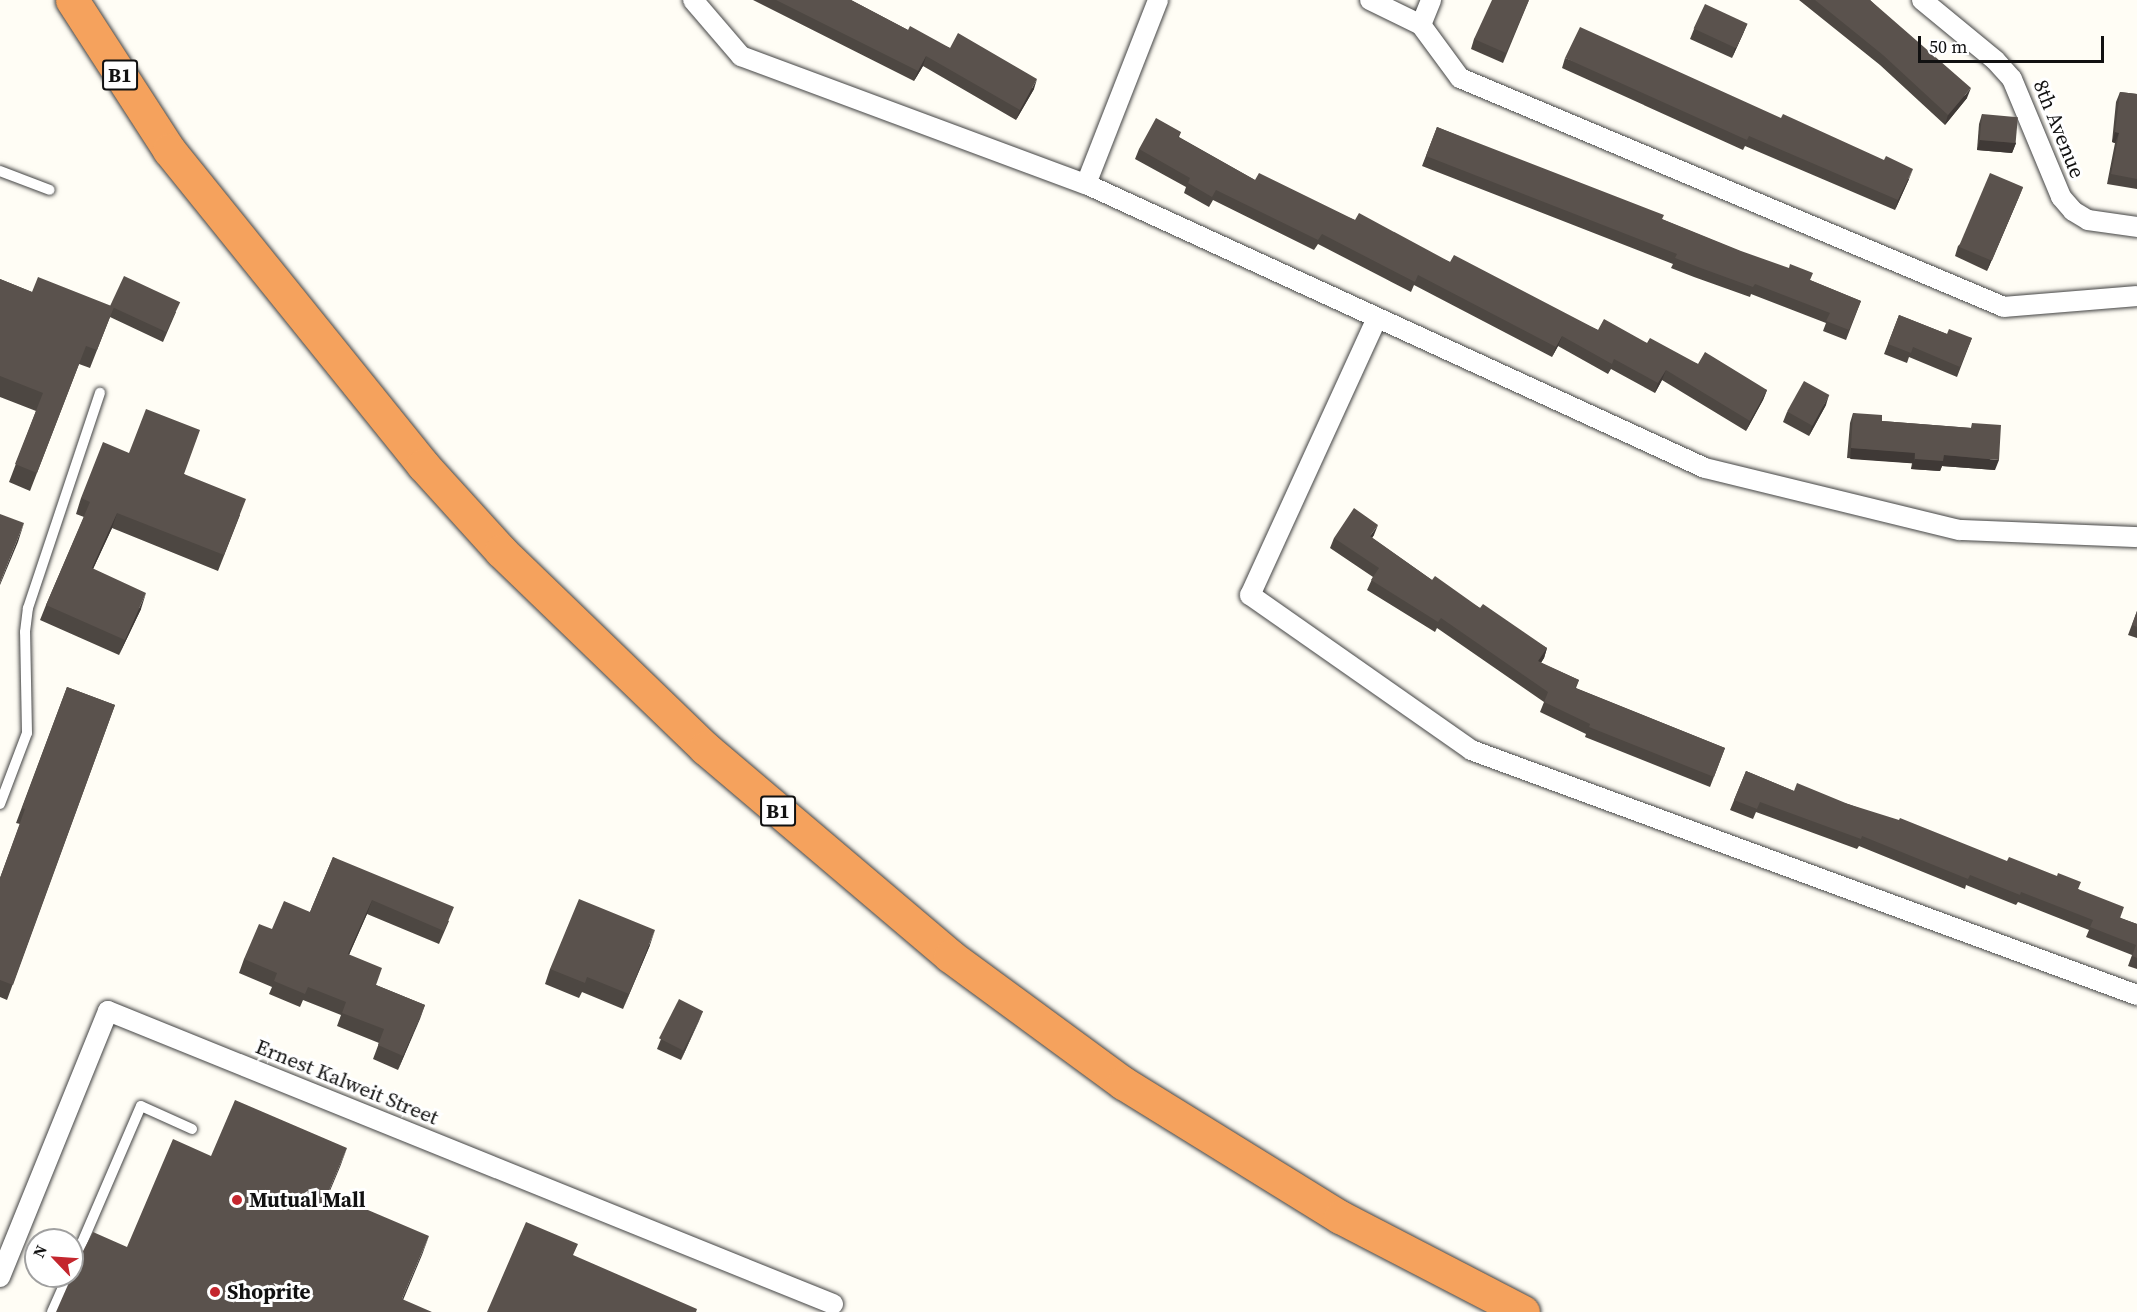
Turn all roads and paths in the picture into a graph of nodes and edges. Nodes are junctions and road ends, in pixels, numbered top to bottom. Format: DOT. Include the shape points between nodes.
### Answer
graph roads {
  1 [pos="72,0"];
  2 [pos="693,0"];
  3 [pos="1158,0"];
  4 [pos="1370,0"];
  5 [pos="1431,0"];
  6 [pos="1922,0"];
  7 [pos="1420,25"];
  8 [pos="0,171"];
  9 [pos="1086,184"];
  10 [pos="50,190"];
  11 [pos="2137,226"];
  12 [pos="2137,296"];
  13 [pos="1377,318"];
  14 [pos="100,393"];
  15 [pos="2137,537"];
  16 [pos="0,804"];
  17 [pos="2137,995"];
  18 [pos="192,1129"];
  19 [pos="84,1238"];
  20 [pos="0,1276"];
  21 [pos="63,1288"];
  22 [pos="833,1304"];
  23 [pos="52,1312"];
  24 [pos="1522,1312"];
  1 -- 24 [label="highway, B1" via="169,150 423,465 501,550 705,748 950,956 1123,1083 1340,1217"];
  2 -- 9 [label="street" via="741,56"];
  3 -- 9 [label="street"];
  4 -- 7 [label="street"];
  5 -- 7 [label="street"];
  6 -- 11 [label="street, 8th Avenue" via="1995,60 2012,79 2061,197 2073,211 2088,220"];
  7 -- 12 [label="street" via="1460,78 2004,307"];
  8 -- 10 [label="lane"];
  9 -- 13 [label="street"];
  13 -- 15 [label="street" via="1705,468 1960,530"];
  13 -- 17 [label="street" via="1250,596 1471,750"];
  14 -- 16 [label="lane" via="28,608 27,733"];
  18 -- 19 [label="lane" via="141,1106"];
  20 -- 22 [label="street, Ernest Kalweit Street" via="108,1011"];
  21 -- 23 [label="lane"];
}
